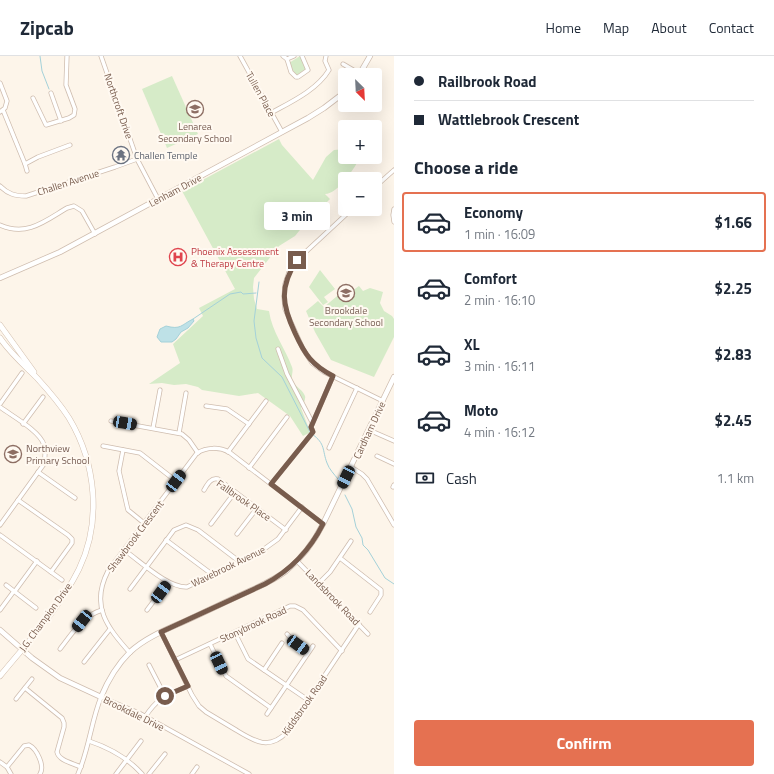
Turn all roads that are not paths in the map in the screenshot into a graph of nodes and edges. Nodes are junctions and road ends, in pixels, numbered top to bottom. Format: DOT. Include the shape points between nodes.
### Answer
graph roads {
  1 [pos="67,56"];
  2 [pos="101,56"];
  3 [pos="240,56"];
  4 [pos="283,56"];
  5 [pos="294,56"];
  6 [pos="302,56"];
  7 [pos="326,56"];
  8 [pos="370,56"];
  9 [pos="287,59"];
  10 [pos="343,64"];
  11 [pos="349,68"];
  12 [pos="363,68"];
  13 [pos="0,84"];
  14 [pos="51,93"];
  15 [pos="338,97"];
  16 [pos="33,98"];
  17 [pos="2,111"];
  18 [pos="271,113"];
  19 [pos="61,121"];
  20 [pos="282,132"];
  21 [pos="70,145"];
  22 [pos="138,159"];
  23 [pos="25,164"];
  24 [pos="394,170"];
  25 [pos="27,171"];
  26 [pos="382,181"];
  27 [pos="0,186"];
  28 [pos="158,199"];
  29 [pos="394,209"];
  30 [pos="344,216"];
  31 [pos="394,222"];
  32 [pos="0,225"];
  33 [pos="95,234"];
  34 [pos="0,278"];
  35 [pos="0,324"];
  36 [pos="8,336"];
  37 [pos="1,340"];
  38 [pos="278,350"];
  39 [pos="22,373"];
  40 [pos="333,376"];
  41 [pos="394,377"];
  42 [pos="37,378"];
  43 [pos="357,388"];
  44 [pos="160,390"];
  45 [pos="186,393"];
  46 [pos="43,397"];
  47 [pos="266,401"];
  48 [pos="383,401"];
  49 [pos="0,404"];
  50 [pos="206,406"];
  51 [pos="0,407"];
  52 [pos="287,417"];
  53 [pos="111,421"];
  54 [pos="312,422"];
  55 [pos="23,424"];
  56 [pos="249,424"];
  57 [pos="153,428"];
  58 [pos="369,430"];
  59 [pos="179,433"];
  60 [pos="394,441"];
  61 [pos="103,446"];
  62 [pos="329,448"];
  63 [pos="123,450"];
  64 [pos="228,452"];
  65 [pos="198,453"];
  66 [pos="377,456"];
  67 [pos="394,464"];
  68 [pos="351,467"];
  69 [pos="249,468"];
  70 [pos="38,472"];
  71 [pos="176,481"];
  72 [pos="271,484"];
  73 [pos="204,490"];
  74 [pos="235,492"];
  75 [pos="75,498"];
  76 [pos="18,500"];
  77 [pos="302,507"];
  78 [pos="257,508"];
  79 [pos="144,523"];
  80 [pos="211,524"];
  81 [pos="323,524"];
  82 [pos="0,525"];
  83 [pos="394,525"];
  84 [pos="286,530"];
  85 [pos="238,534"];
  86 [pos="0,535"];
  87 [pos="166,540"];
  88 [pos="351,541"];
  89 [pos="124,550"];
  90 [pos="340,558"];
  91 [pos="297,561"];
  92 [pos="37,562"];
  93 [pos="240,562"];
  94 [pos="146,566"];
  95 [pos="51,572"];
  96 [pos="213,575"];
  97 [pos="62,580"];
  98 [pos="168,582"];
  99 [pos="319,582"];
  100 [pos="6,585"];
  101 [pos="130,589"];
  102 [pos="14,591"];
  103 [pos="36,608"];
  104 [pos="0,610"];
  105 [pos="102,610"];
  106 [pos="147,610"];
  107 [pos="370,612"];
  108 [pos="359,624"];
  109 [pos="110,629"];
  110 [pos="0,630"];
  111 [pos="161,632"];
  112 [pos="235,632"];
  113 [pos="288,634"];
  114 [pos="368,634"];
  115 [pos="282,643"];
  116 [pos="210,644"];
  117 [pos="313,646"];
  118 [pos="22,650"];
  119 [pos="60,650"];
  120 [pos="342,651"];
  121 [pos="130,653"];
  122 [pos="308,653"];
  123 [pos="175,660"];
  124 [pos="84,662"];
  125 [pos="149,665"];
  126 [pos="264,670"];
  127 [pos="0,676"];
  128 [pos="32,679"];
  129 [pos="286,685"];
  130 [pos="188,686"];
  131 [pos="25,688"];
  132 [pos="165,696"];
  133 [pos="101,697"];
  134 [pos="16,699"];
  135 [pos="308,700"];
  136 [pos="271,708"];
  137 [pos="267,714"];
  138 [pos="145,717"];
  139 [pos="89,740"];
  140 [pos="141,741"];
  141 [pos="165,754"];
  142 [pos="127,759"];
  143 [pos="0,762"];
  144 [pos="7,767"];
  145 [pos="81,767"];
  146 [pos="197,767"];
  147 [pos="11,774"];
  148 [pos="40,774"];
  149 [pos="78,774"];
  150 [pos="116,774"];
  151 [pos="142,774"];
  152 [pos="149,774"];
  153 [pos="192,774"];
  154 [pos="249,774"];
  1 -- 19 [label="street" via="66,85 75,112 72,117"];
  2 -- 22 [label="street, Northcroft Drive"];
  3 -- 18 [label="street, Tullen Place"];
  4 -- 9 [label="street"];
  5 -- 9 [label="street"];
  6 -- 9 [label="street" via="308,70 298,77 291,72"];
  7 -- 18 [label="street" via="325,61 329,70 322,79 304,95"];
  8 -- 12 [label="street"];
  10 -- 11 [label="street"];
  13 -- 17 [label="street" via="7,101"];
  14 -- 19 [label="street"];
  15 -- 20 [label="street, Lenham Drive"];
  16 -- 19 [label="street" via="46,124"];
  17 -- 23 [label="street"];
  18 -- 20 [label="street, Tullen Place"];
  20 -- 28 [label="street, Lenham Drive"];
  21 -- 23 [label="street"];
  22 -- 27 [label="street, Challen Avenue" via="26,196 10,194"];
  22 -- 28 [label="street, Northcroft Drive"];
  23 -- 25 [label="street"];
  24 -- 26 [label="street"];
  28 -- 33 [label="street, Lenham Drive"];
  29 -- 31 [label="street"];
  30 -- 40 [label="street" via="297,260 287,278 284,291 288,317 303,349 312,363"];
  32 -- 33 [label="street" via="28,229 74,206 82,211"];
  33 -- 34 [label="street, Lenham Drive" via="50,258"];
  35 -- 36 [label="main road, J.G. Champion Drive"];
  36 -- 37 [label="street"];
  36 -- 42 [label="main road, J.G. Champion Drive"];
  37 -- 42 [label="main road, J.G. Champion Drive"];
  38 -- 54 [label="street" via="287,374"];
  39 -- 49 [label="street"];
  40 -- 43 [label="street"];
  40 -- 54 [label="street"];
  41 -- 48 [label="street, Cardham Drive"];
  42 -- 118 [label="main road, J.G. Champion Drive" via="61,407 81,443 92,487 92,515 88,542 79,569 56,606"];
  43 -- 48 [label="street"];
  43 -- 62 [label="street"];
  44 -- 57 [label="street"];
  45 -- 59 [label="street"];
  46 -- 55 [label="street"];
  47 -- 56 [label="street"];
  48 -- 58 [label="street, Cardham Drive"];
  50 -- 56 [label="street" via="226,408"];
  51 -- 55 [label="street"];
  52 -- 69 [label="street"];
  53 -- 57 [label="street"];
  54 -- 72 [label="street" via="313,432"];
  55 -- 70 [label="street" via="37,434 44,445 44,464"];
  56 -- 64 [label="street"];
  57 -- 59 [label="street"];
  58 -- 60 [label="street"];
  58 -- 68 [label="street, Cardham Drive"];
  59 -- 65 [label="street" via="189,440"];
  61 -- 63 [label="street"];
  63 -- 71 [label="street" via="145,456"];
  63 -- 79 [label="street" via="119,471 127,506 131,513"];
  64 -- 65 [label="street" via="215,448"];
  64 -- 69 [label="street"];
  65 -- 71 [label="street, Shawbrook Crescent"];
  66 -- 67 [label="street"];
  68 -- 81 [label="street, Cardham Drive"];
  68 -- 83 [label="street" via="367,479"];
  69 -- 72 [label="street"];
  70 -- 75 [label="street"];
  70 -- 76 [label="street"];
  71 -- 79 [label="street, Shawbrook Crescent"];
  72 -- 77 [label="street"];
  73 -- 74 [label="street, Fallbrook Place" via="215,478"];
  74 -- 78 [label="street, Fallbrook Place"];
  74 -- 80 [label="street"];
  76 -- 82 [label="street"];
  76 -- 95 [label="street" via="72,539 72,544"];
  77 -- 81 [label="street"];
  77 -- 84 [label="street, Wavebrook Avenue"];
  78 -- 84 [label="street, Fallbrook Place"];
  78 -- 85 [label="street"];
  79 -- 89 [label="street, Shawbrook Crescent"];
  81 -- 91 [label="street, Cardham Drive" via="312,544"];
  84 -- 93 [label="street, Wavebrook Avenue" via="269,546"];
  86 -- 92 [label="street"];
  87 -- 93 [label="street" via="178,527 190,526"];
  87 -- 94 [label="street"];
  87 -- 96 [label="street"];
  88 -- 90 [label="street"];
  89 -- 94 [label="street, Wavebrook Avenue"];
  89 -- 105 [label="street, Shawbrook Crescent" via="105,577 101,591"];
  90 -- 99 [label="street"];
  90 -- 107 [label="street" via="381,590 381,595"];
  91 -- 99 [label="street, Landsbrook Road"];
  91 -- 111 [label="street, Cardham Drive" via="265,584"];
  92 -- 95 [label="street"];
  92 -- 102 [label="street"];
  93 -- 96 [label="street, Wavebrook Avenue"];
  94 -- 98 [label="street, Wavebrook Avenue"];
  94 -- 101 [label="street"];
  95 -- 97 [label="street"];
  96 -- 98 [label="street, Wavebrook Avenue" via="187,587"];
  98 -- 106 [label="street"];
  99 -- 108 [label="street, Landsbrook Road"];
  100 -- 102 [label="street"];
  102 -- 103 [label="street"];
  102 -- 104 [label="street"];
  105 -- 109 [label="street, Shawbrook Crescent"];
  105 -- 119 [label="street" via="82,621"];
  108 -- 114 [label="street, Landsbrook Road"];
  108 -- 120 [label="street, Kiddsbrook Road"];
  109 -- 121 [label="street, Shawbrook Crescent"];
  109 -- 124 [label="street"];
  110 -- 118 [label="street, Brookdale Drive"];
  111 -- 121 [label="street, Cardham Drive"];
  111 -- 123 [label="street, Kiddsbrook Road"];
  112 -- 116 [label="street, Stonybrook Road"];
  112 -- 120 [label="street, Stonybrook Road" via="295,606 307,614"];
  112 -- 126 [label="street" via="246,656"];
  113 -- 122 [label="street"];
  115 -- 126 [label="street"];
  116 -- 123 [label="street, Stonybrook Road"];
  116 -- 136 [label="street" via="226,676"];
  117 -- 122 [label="street"];
  118 -- 127 [label="main road, J.G. Champion Drive"];
  118 -- 133 [label="street, Brookdale Drive" via="60,678"];
  120 -- 135 [label="street, Kiddsbrook Road"];
  121 -- 133 [label="street, Cardham Drive" via="110,676"];
  122 -- 129 [label="street"];
  123 -- 130 [label="street, Kiddsbrook Road"];
  125 -- 132 [label="street"];
  126 -- 129 [label="street"];
  128 -- 131 [label="street"];
  129 -- 135 [label="street"];
  129 -- 136 [label="street"];
  130 -- 132 [label="street"];
  130 -- 135 [label="street, Kiddsbrook Road" via="206,712 259,742 268,743 281,738"];
  131 -- 134 [label="street"];
  131 -- 145 [label="street" via="62,718 64,723 58,755"];
  132 -- 138 [label="street" via="157,700"];
  133 -- 138 [label="street, Brookdale Drive"];
  133 -- 139 [label="street"];
  136 -- 137 [label="street"];
  138 -- 154 [label="street, Brookdale Drive"];
  139 -- 142 [label="street"];
  139 -- 145 [label="street"];
  140 -- 142 [label="street"];
  141 -- 152 [label="street"];
  142 -- 150 [label="street"];
  142 -- 151 [label="street"];
  143 -- 144 [label="street"];
  144 -- 147 [label="street"];
  144 -- 148 [label="street" via="24,746 29,745 42,765"];
  145 -- 149 [label="street"];
  146 -- 153 [label="street"];
}
